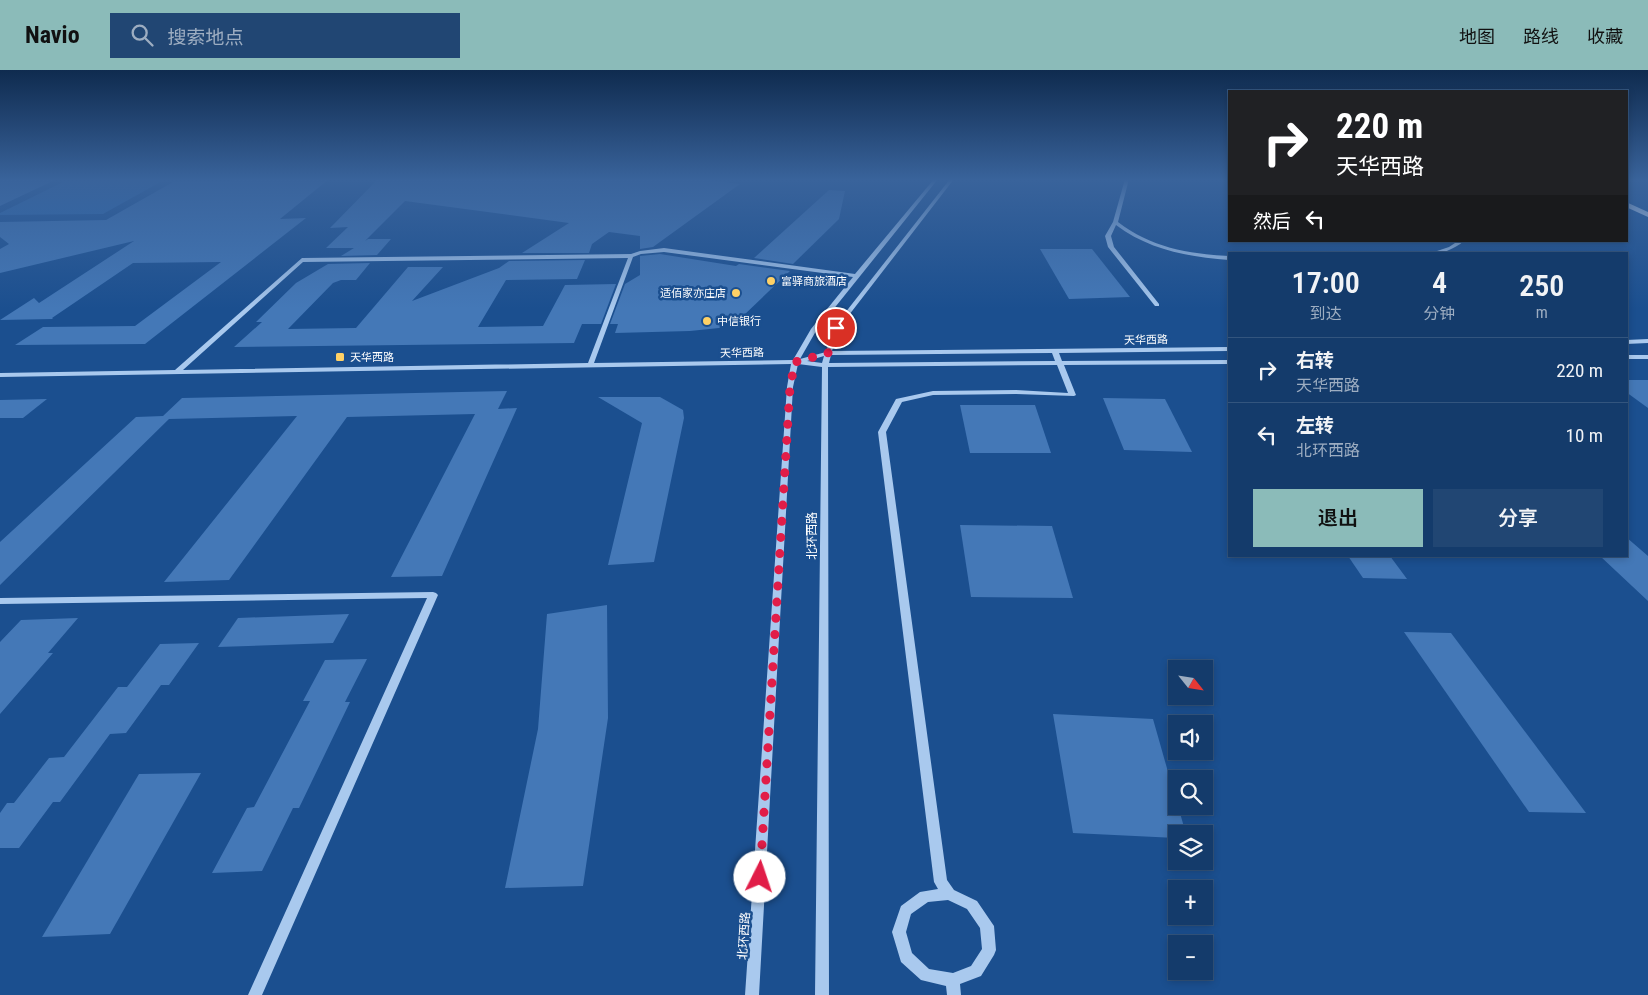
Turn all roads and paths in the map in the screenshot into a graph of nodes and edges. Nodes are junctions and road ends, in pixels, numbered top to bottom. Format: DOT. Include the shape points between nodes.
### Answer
graph roads {
  1 [pos="900,222"];
  2 [pos="918,222"];
  3 [pos="1115,222"];
  4 [pos="1460,242"];
  5 [pos="1437,252"];
  6 [pos="630,256"];
  7 [pos="1228,258"];
  8 [pos="856,276"];
  9 [pos="1157,305"];
  10 [pos="1648,341"];
  11 [pos="1628,342"];
  12 [pos="1228,349"];
  13 [pos="1055,352"];
  14 [pos="828,353"];
  15 [pos="1628,357"];
  16 [pos="1648,357"];
  17 [pos="795,362"];
  18 [pos="1228,362"];
  19 [pos="1061,364"];
  20 [pos="825,365"];
  21 [pos="590,366"];
  22 [pos="176,372"];
  23 [pos="0,375"];
  24 [pos="0,601"];
  25 [pos="948,894"];
  26 [pos="954,988"];
  27 [pos="255,995"];
  28 [pos="752,995"];
  29 [pos="822,995"];
  1 -- 8 [label="street, 北环西路"];
  2 -- 14 [label="street, 北环西路" via="836,328"];
  3 -- 7 [label="street" via="1127,233 1147,242 1207,257"];
  3 -- 9 [label="street" via="1108,236 1111,247"];
  4 -- 5 [label="street"];
  6 -- 8 [label="street" via="664,250"];
  6 -- 21 [label="street"];
  6 -- 22 [label="street" via="302,260"];
  8 -- 17 [label="street, 北环西路" via="813,330"];
  10 -- 11 [label="street"];
  12 -- 13 [label="street, 天华西路"];
  13 -- 14 [label="street, 天华西路"];
  13 -- 19 [label="street"];
  14 -- 17 [label="street, 天华西路"];
  14 -- 20 [label="street, 北环西路"];
  15 -- 16 [label="street"];
  17 -- 20 [label="street, 天华西路"];
  17 -- 21 [label="street, 天华西路"];
  17 -- 28 [label="street, 北环西路" via="790,387"];
  18 -- 19 [label="street, 天华西路"];
  19 -- 20 [label="street, 天华西路"];
  19 -- 25 [label="street" via="1072,395 933,393 899,401 882,432 942,882"];
  20 -- 29 [label="street, 北环西路"];
  21 -- 22 [label="street, 天华西路"];
  22 -- 23 [label="street, 天华西路"];
  24 -- 27 [label="street" via="433,595"];
  25 -- 26 [label="street" via="972,905 987,926 989,950 976,971"];
  25 -- 26 [label="street" via="924,896 906,910 899,932 906,957 926,975"];
}
